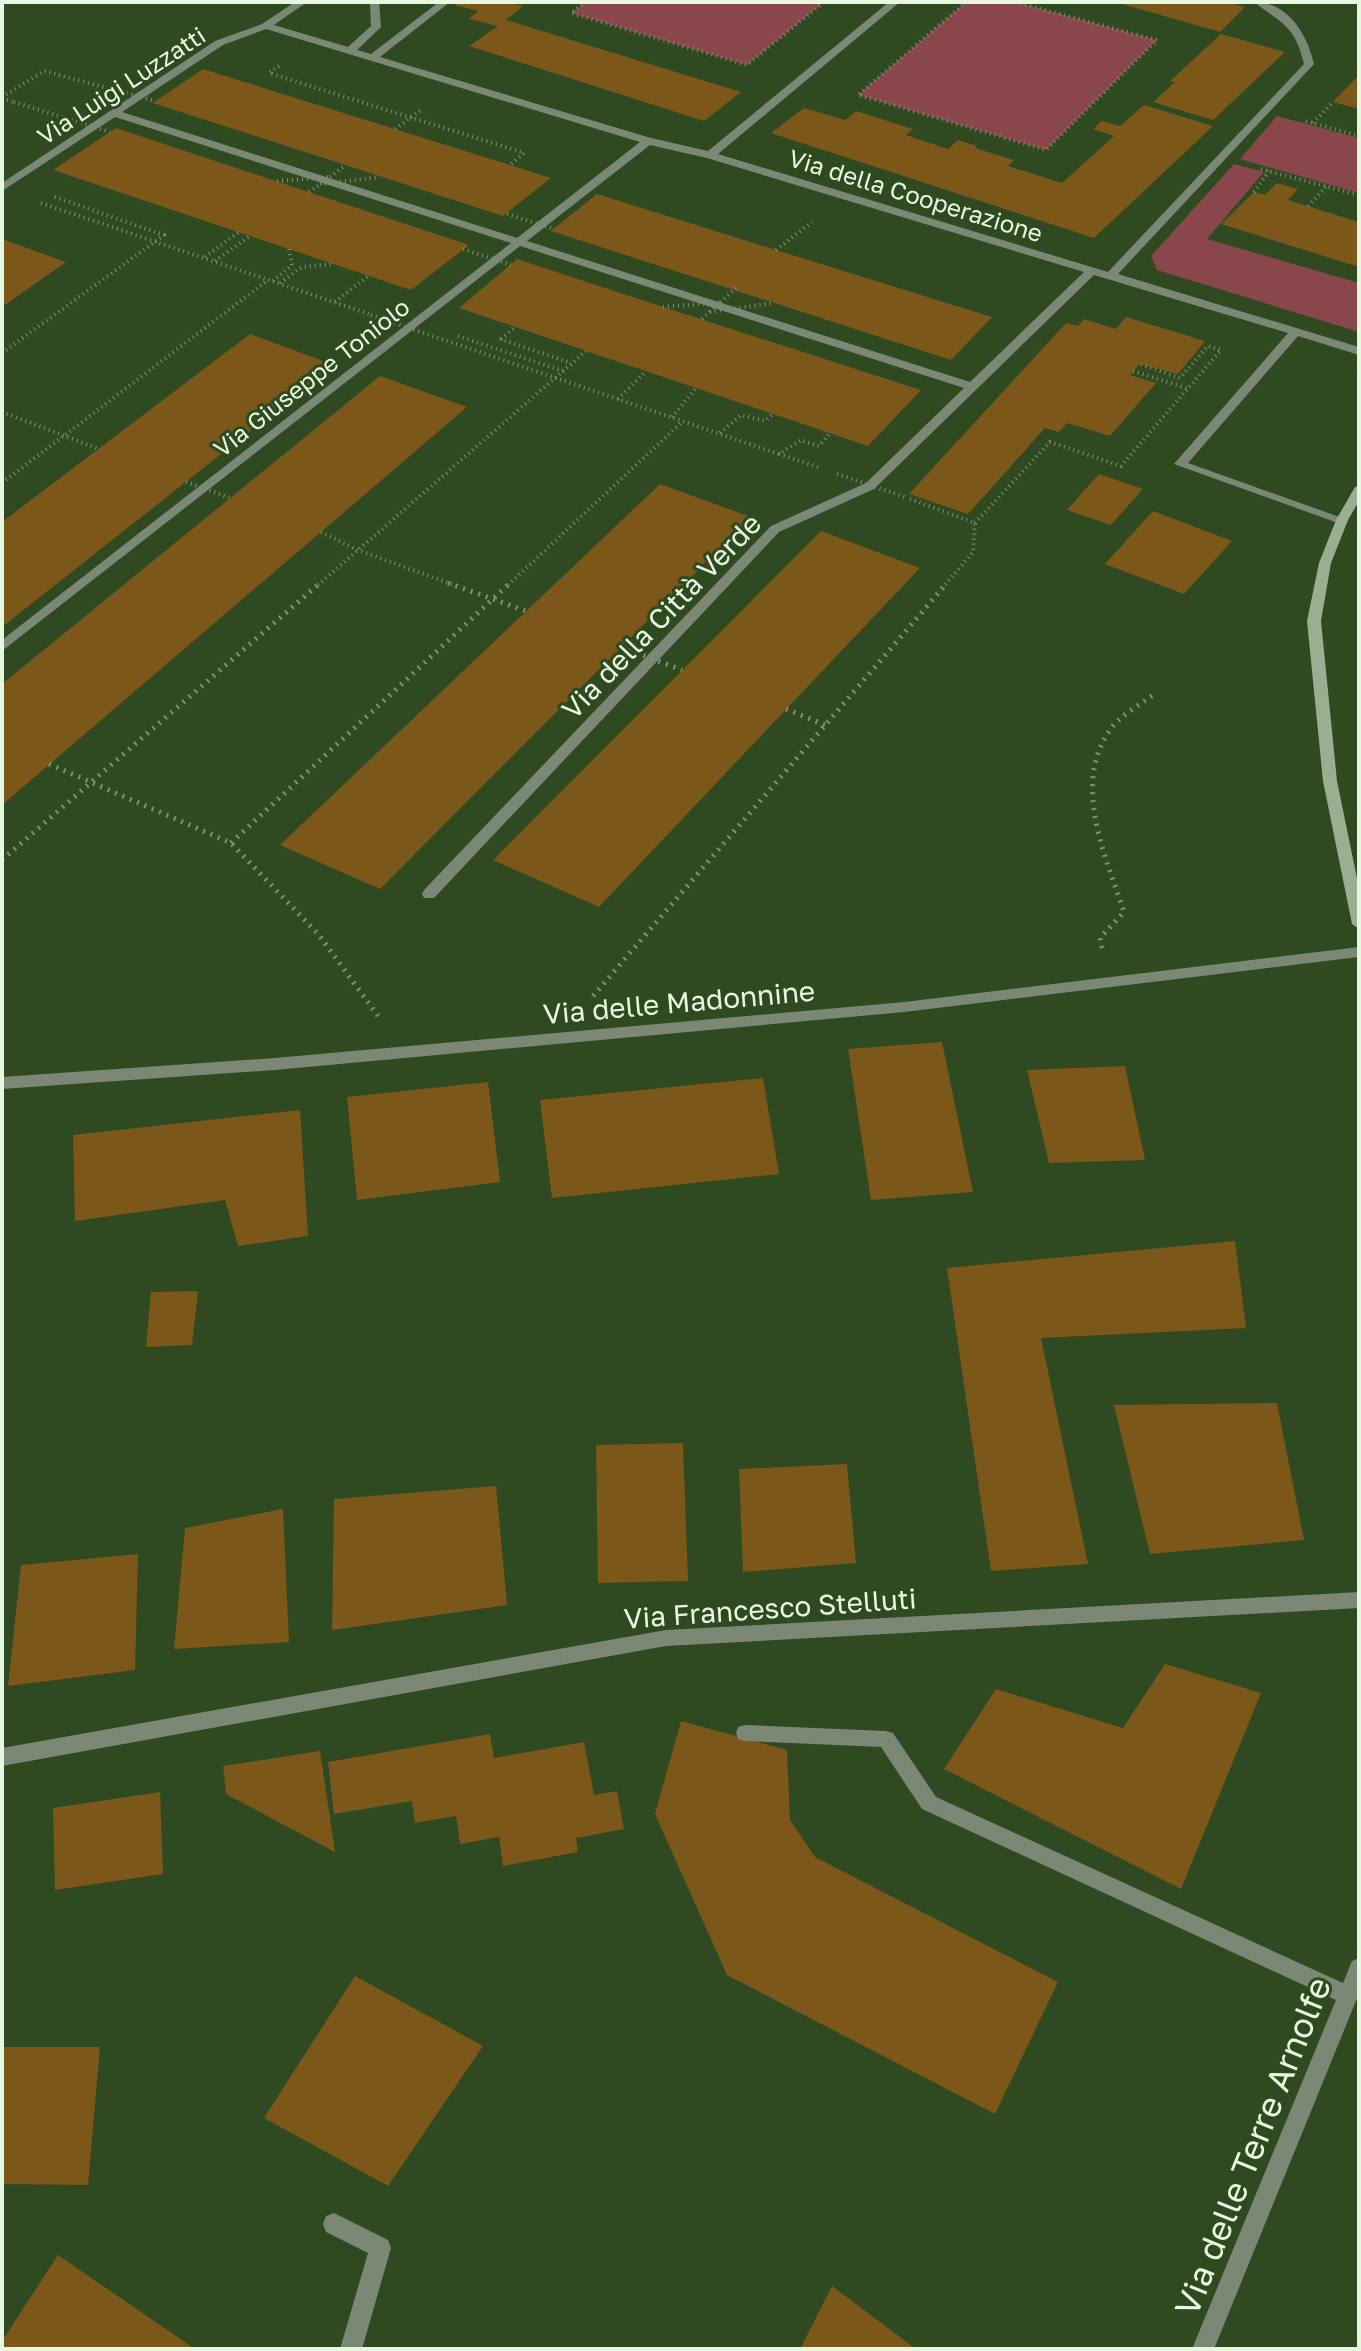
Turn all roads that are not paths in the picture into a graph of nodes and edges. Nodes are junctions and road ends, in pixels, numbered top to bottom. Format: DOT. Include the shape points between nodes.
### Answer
graph roads {
  1 [pos="302,2"];
  2 [pos="372,2"];
  3 [pos="445,2"];
  4 [pos="895,2"];
  5 [pos="1259,2"];
  6 [pos="266,26"];
  7 [pos="350,51"];
  8 [pos="372,58"];
  9 [pos="114,113"];
  10 [pos="648,141"];
  11 [pos="710,155"];
  12 [pos="6,185"];
  13 [pos="519,241"];
  14 [pos="1091,271"];
  15 [pos="1109,277"];
  16 [pos="1295,332"];
  17 [pos="1359,351"];
  18 [pos="972,387"];
  19 [pos="1359,490"];
  20 [pos="1342,520"];
  21 [pos="2,647"];
  22 [pos="429,894"];
  23 [pos="1359,924"];
  24 [pos="1359,952"];
  25 [pos="2,1083"];
  26 [pos="1359,1600"];
  27 [pos="745,1733"];
  28 [pos="2,1757"];
  29 [pos="1359,1968"];
  30 [pos="1348,1996"];
  31 [pos="334,2224"];
  32 [pos="351,2349"];
  33 [pos="1203,2349"];
  1 -- 6 [label="street"];
  2 -- 7 [label="street" via="376,27"];
  3 -- 8 [label="street"];
  4 -- 11 [label="street"];
  5 -- 15 [label="street" via="1280,13 1304,38 1309,64"];
  6 -- 7 [label="street, Via della Cooperazione"];
  6 -- 9 [label="street, Via Luigi Luzzatti" via="219,43"];
  7 -- 8 [label="street, Via della Cooperazione"];
  8 -- 10 [label="street, Via della Cooperazione"];
  9 -- 12 [label="street, Via Luigi Luzzatti"];
  9 -- 13 [label="street"];
  10 -- 11 [label="street, Via della Cooperazione"];
  10 -- 13 [label="street, Via Giuseppe Toniolo"];
  11 -- 14 [label="street, Via della Cooperazione"];
  13 -- 18 [label="street"];
  13 -- 21 [label="street, Via Giuseppe Toniolo"];
  14 -- 15 [label="street, Via della Cooperazione"];
  14 -- 18 [label="street, Via della Città Verde"];
  15 -- 16 [label="street, Via della Cooperazione"];
  16 -- 17 [label="street, Via della Cooperazione"];
  16 -- 20 [label="street" via="1180,464"];
  18 -- 22 [label="street, Via della Città Verde" via="870,486 775,529"];
  19 -- 20 [label="street"];
  20 -- 23 [label="street" via="1325,563 1314,621 1330,781"];
  24 -- 25 [label="street, Via delle Madonnine" via="1107,985 556,1039"];
  26 -- 28 [label="street, Via Francesco Stelluti" via="666,1638"];
  27 -- 30 [label="street" via="886,1739 929,1803"];
  29 -- 30 [label="street, Via delle Terre Arnolfe"];
  30 -- 33 [label="street, Via delle Terre Arnolfe"];
  31 -- 32 [label="street" via="380,2248"];
}
